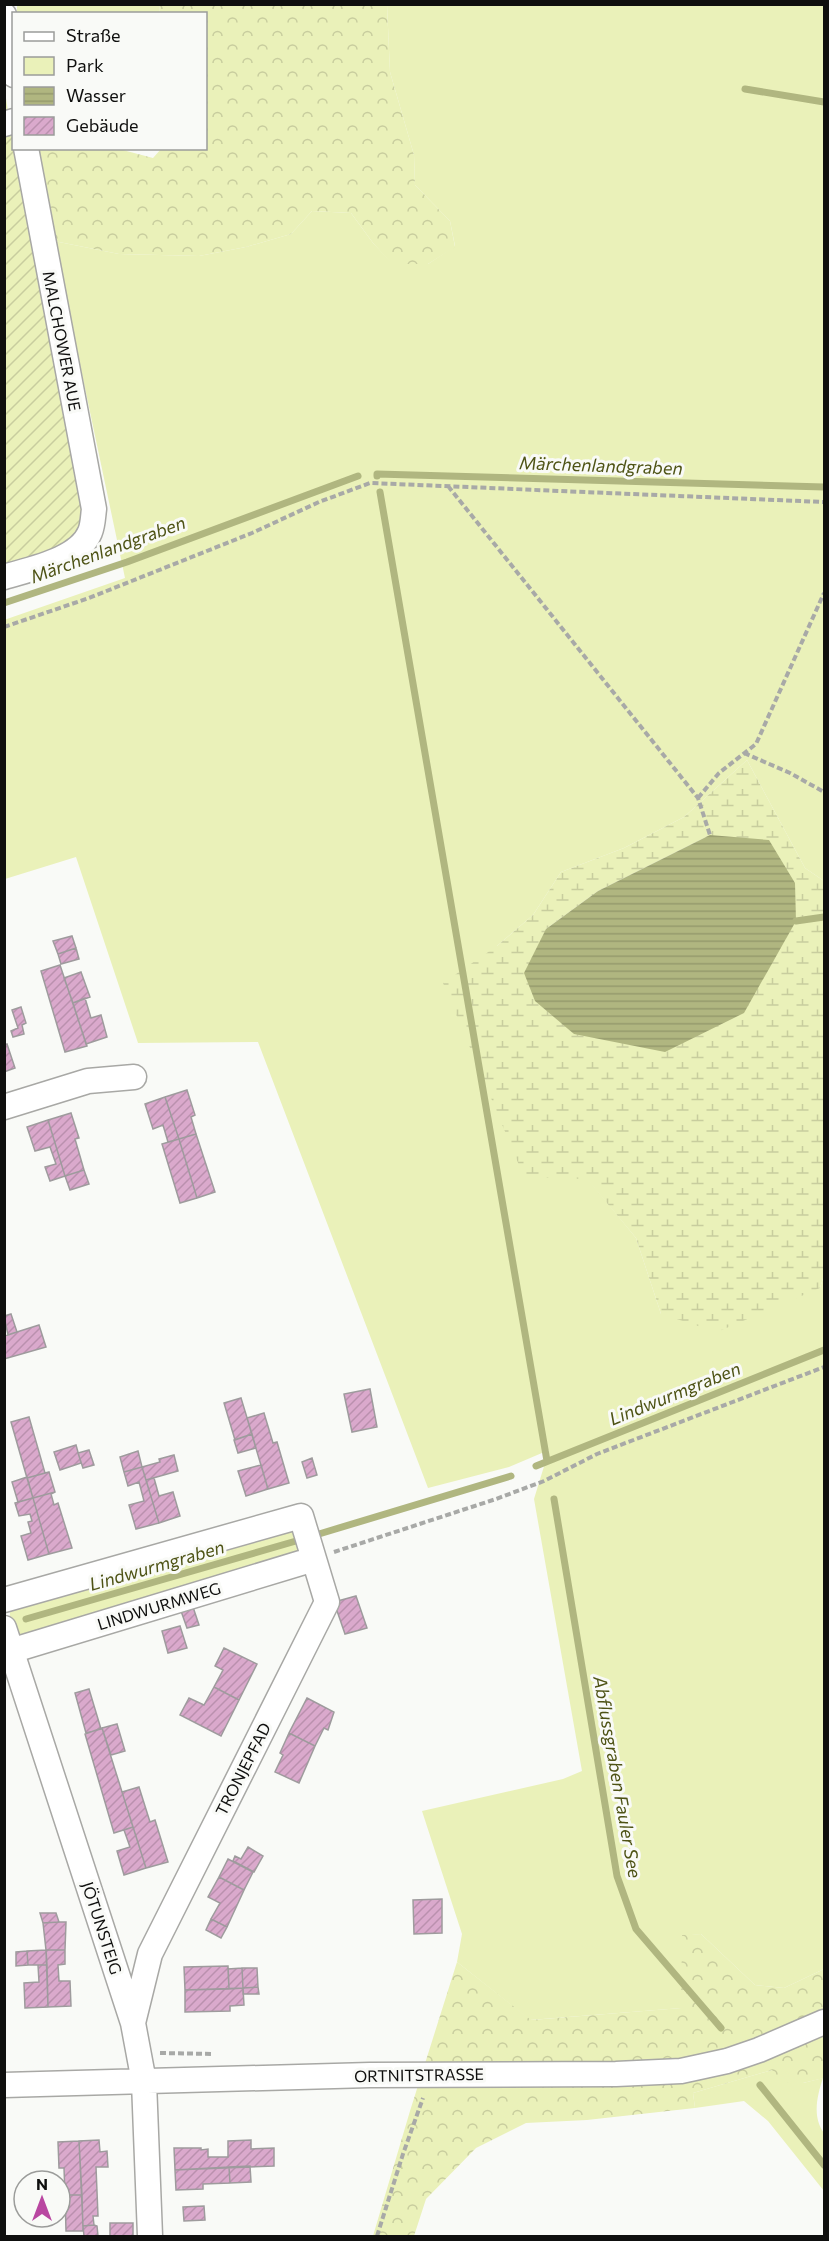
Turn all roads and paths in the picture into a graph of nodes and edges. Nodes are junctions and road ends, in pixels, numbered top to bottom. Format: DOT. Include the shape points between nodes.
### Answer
graph roads {
  1 [pos="4,15"];
  2 [pos="12,63"];
  3 [pos="26,150"];
  4 [pos="448,486"];
  5 [pos="825,502"];
  6 [pos="4,577"];
  7 [pos="825,593"];
  8 [pos="4,627"];
  9 [pos="744,753"];
  10 [pos="825,792"];
  11 [pos="698,798"];
  12 [pos="710,835"];
  13 [pos="134,1077"];
  14 [pos="4,1107"];
  15 [pos="825,1367"];
  16 [pos="314,1559"];
  17 [pos="4,1600"];
  18 [pos="7,1644"];
  19 [pos="825,2022"];
  20 [pos="133,2023"];
  21 [pos="138,2052"];
  22 [pos="219,2054"];
  23 [pos="426,2075"];
  24 [pos="144,2082"];
  25 [pos="4,2085"];
  26 [pos="150,2236"];
  27 [pos="377,2236"];
  1 -- 2 [label="street"];
  3 -- 6 [label="street, MALCHOWER AUE" via="94,509 90,533 79,547 63,558"];
  4 -- 5 [label="path"];
  4 -- 8 [label="path" via="370,483 89,598"];
  4 -- 11 [label="path"];
  7 -- 9 [label="path" via="756,744"];
  9 -- 10 [label="path"];
  9 -- 11 [label="path" via="719,773"];
  11 -- 12 [label="path"];
  13 -- 14 [label="street" via="88,1081"];
  15 -- 16 [label="path" via="597,1454 544,1481"];
  16 -- 17 [label="street, TRONJEPFAD" via="301,1516"];
  16 -- 18 [label="street, LINDWURMWEG"];
  16 -- 20 [label="street, TRONJEPFAD" via="327,1602 150,1954"];
  18 -- 20 [label="street, JÖTUNSTEIG"];
  19 -- 23 [label="street, ORTNITSTRASSE" via="748,2054 681,2071"];
  20 -- 21 [label="street, JÖTUNSTEIG"];
  21 -- 22 [label="path"];
  21 -- 24 [label="street, JÖTUNSTEIG"];
  23 -- 24 [label="street, ORTNITSTRASSE"];
  23 -- 27 [label="path" via="424,2097"];
  24 -- 25 [label="street, ORTNITSTRASSE"];
  24 -- 26 [label="street, JÖTUNSTEIG"];
}
